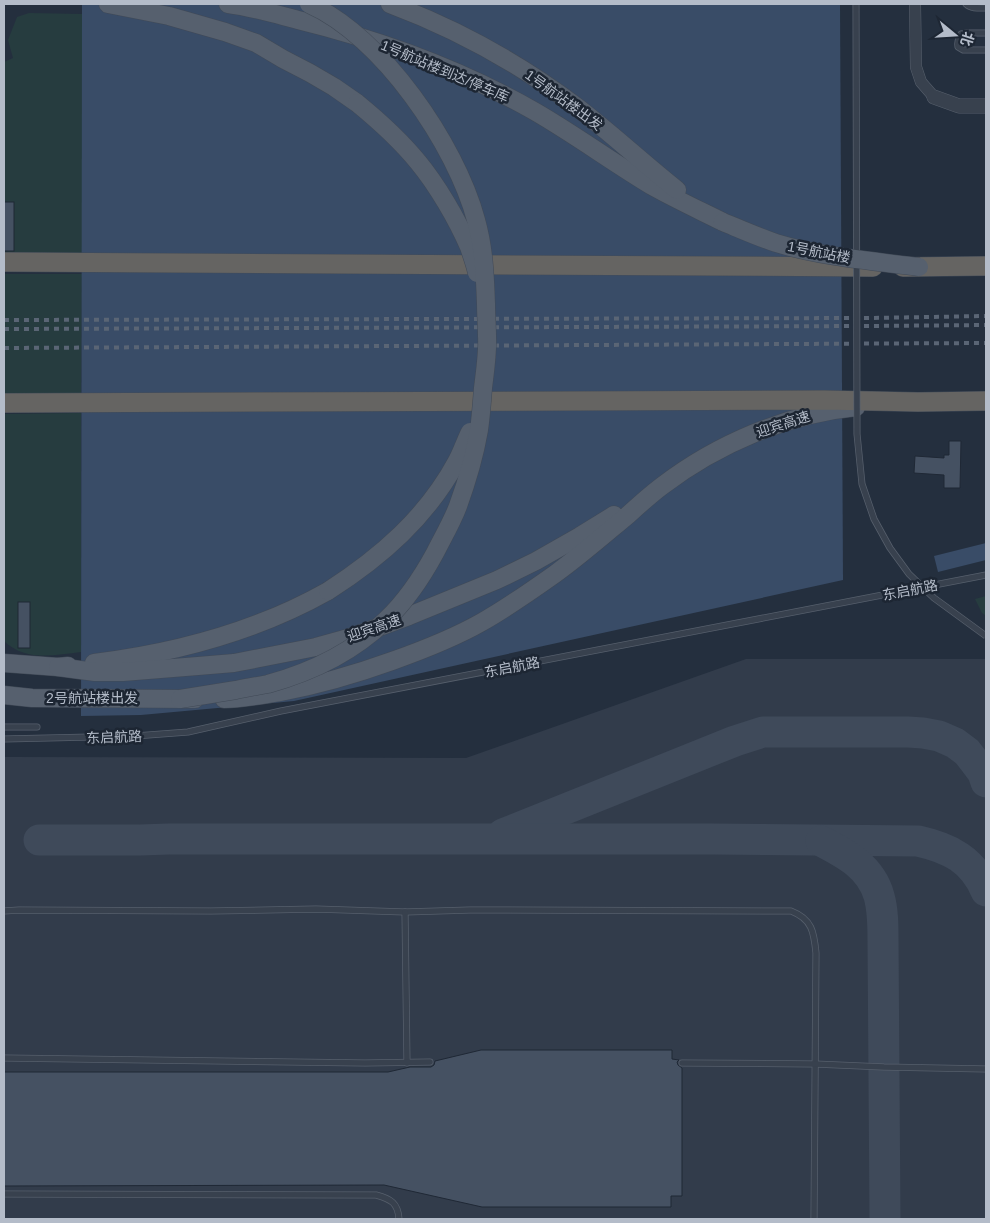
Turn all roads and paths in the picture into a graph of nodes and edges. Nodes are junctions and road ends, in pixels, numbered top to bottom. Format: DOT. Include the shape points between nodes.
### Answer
graph roads {
  1 [pos="108,4"];
  2 [pos="228,4"];
  3 [pos="309,4"];
  4 [pos="390,4"];
  5 [pos="856,4"];
  6 [pos="915,4"];
  7 [pos="966,4"];
  8 [pos="986,8"];
  9 [pos="986,33"];
  10 [pos="986,50"];
  11 [pos="934,97"];
  12 [pos="986,106"];
  13 [pos="723,222"];
  14 [pos="4,262"];
  15 [pos="986,266"];
  16 [pos="919,267"];
  17 [pos="486,305"];
  18 [pos="485,374"];
  19 [pos="986,401"];
  20 [pos="918,402"];
  21 [pos="4,403"];
  22 [pos="661,486"];
  23 [pos="986,575"];
  24 [pos="986,636"];
  25 [pos="4,663"];
  26 [pos="58,668"];
  27 [pos="4,697"];
  28 [pos="180,699"];
  29 [pos="4,727"];
  30 [pos="36,727"];
  31 [pos="4,739"];
  32 [pos="4,911"];
  33 [pos="405,912"];
  34 [pos="4,1058"];
  35 [pos="407,1062"];
  36 [pos="430,1062"];
  37 [pos="682,1063"];
  38 [pos="815,1064"];
  39 [pos="986,1069"];
  40 [pos="4,1194"];
  41 [pos="399,1219"];
  42 [pos="814,1219"];
  1 -- 17 [label="main road, bridge" via="169,16 256,43 357,103 399,140 434,185 469,248"];
  2 -- 13 [label="main road, 1号航站楼到达/停车库, bridge" via="335,29 392,47 466,77 534,111 652,186"];
  3 -- 17 [label="main road, bridge" via="340,21 370,46 422,109 439,137 455,165 476,219 486,274"];
  4 -- 13 [label="main road, 1号航站楼出发" via="466,37 530,75 576,106 688,199"];
  5 -- 24 [label="lane, bridge" via="857,434 862,484 874,520 909,574 934,598"];
  6 -- 11 [label="street" via="916,67 921,82"];
  7 -- 8 [label="lane"];
  9 -- 10 [label="lane" via="962,34 957,44 963,50"];
  11 -- 12 [label="street" via="959,106"];
  13 -- 16 [label="main road, 1号航站楼, bridge" via="749,234 804,250"];
  14 -- 16 [label="highway, bridge"];
  15 -- 16 [label="highway"];
  17 -- 18 [label="main road, bridge"];
  18 -- 26 [label="main road, bridge" via="471,429 442,484 426,508 396,541 352,576 305,604 259,624 156,653"];
  18 -- 28 [label="main road, bridge" via="479,430 457,507 428,566 387,620 360,642 316,668 266,684"];
  19 -- 20 [label="highway"];
  20 -- 21 [label="highway, bridge"];
  20 -- 22 [label="main road, 迎宾高速" via="834,409 808,415 719,449"];
  22 -- 26 [label="main road, 迎宾高速, bridge" via="536,561 446,602 352,637 234,663 123,672"];
  22 -- 28 [label="main road, 迎宾高速, bridge" via="555,574 481,623 432,646 367,670 295,689 230,699"];
  23 -- 31 [label="lane, 东启航路" via="188,732"];
  25 -- 26 [label="main road"];
  27 -- 28 [label="main road, 2号航站楼出发"];
  29 -- 30 [label="lane"];
  32 -- 33 [label="lane" via="316,909"];
  33 -- 35 [label="lane"];
  33 -- 38 [label="lane" via="791,911 809,922 815,940"];
  34 -- 35 [label="lane"];
  35 -- 36 [label="lane"];
  37 -- 38 [label="lane"];
  38 -- 39 [label="lane"];
  38 -- 42 [label="lane"];
  40 -- 41 [label="lane" via="376,1195 394,1203"];
}
